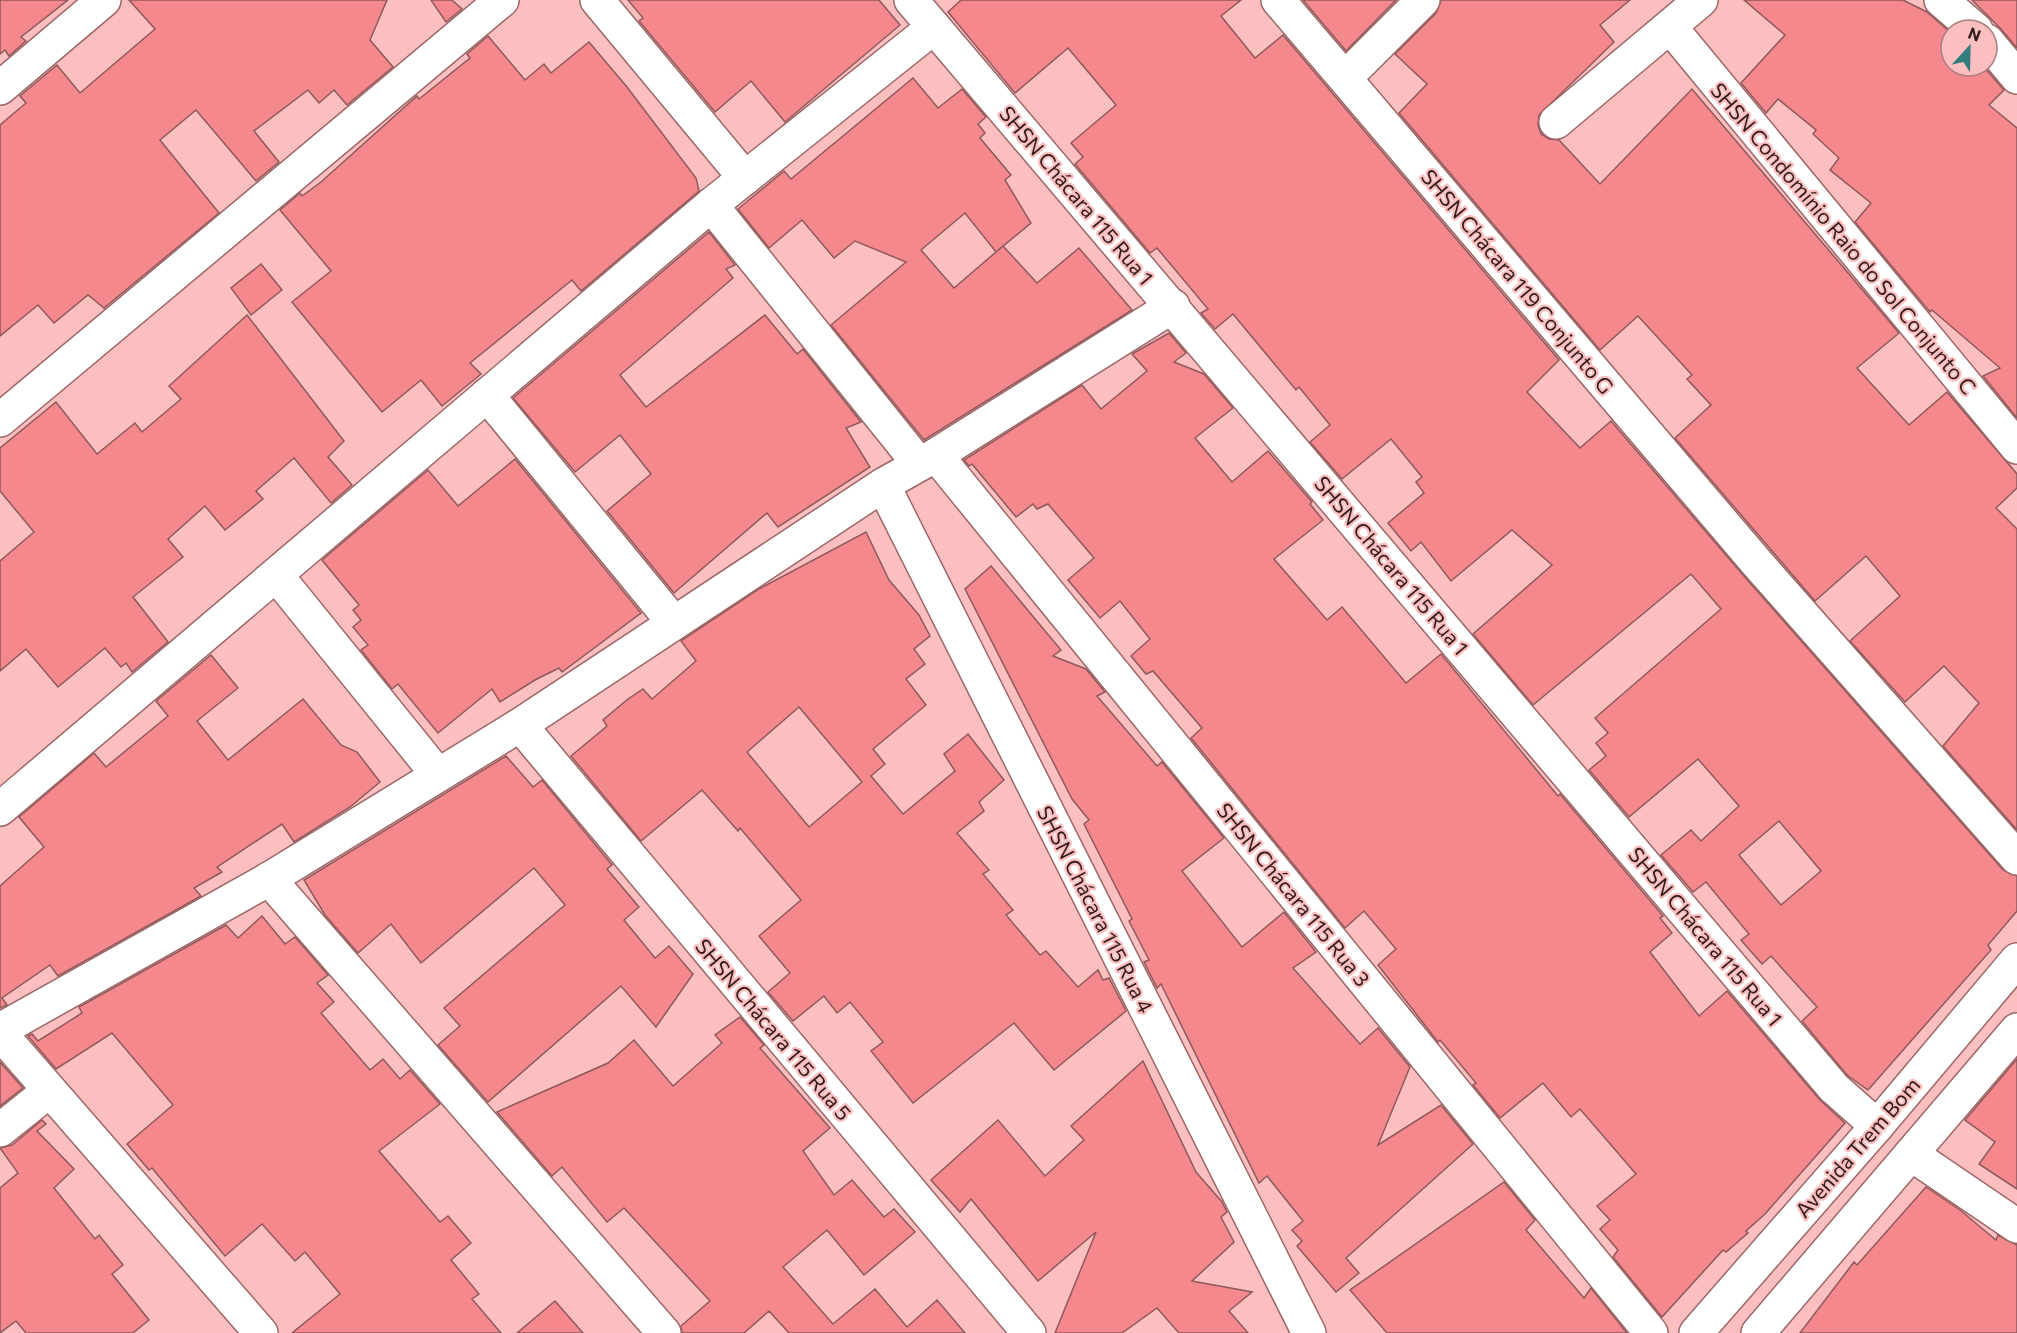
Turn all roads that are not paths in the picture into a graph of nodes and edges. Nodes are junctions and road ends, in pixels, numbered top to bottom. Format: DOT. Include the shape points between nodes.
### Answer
graph roads {
  1 [pos="104,0"];
  2 [pos="502,0"];
  3 [pos="597,0"];
  4 [pos="911,0"];
  5 [pos="1278,0"];
  6 [pos="1423,0"];
  7 [pos="1701,0"];
  8 [pos="1941,0"];
  9 [pos="1962,18"];
  10 [pos="934,27"];
  11 [pos="1671,28"];
  12 [pos="1999,55"];
  13 [pos="2017,77"];
  14 [pos="1346,78"];
  15 [pos="0,88"];
  16 [pos="1556,122"];
  17 [pos="745,178"];
  18 [pos="711,205"];
  19 [pos="1173,306"];
  20 [pos="487,395"];
  21 [pos="0,420"];
  22 [pos="2017,447"];
  23 [pos="927,460"];
  24 [pos="882,485"];
  25 [pos="277,576"];
  26 [pos="674,623"];
  27 [pos="520,725"];
  28 [pos="438,775"];
  29 [pos="0,809"];
  30 [pos="2017,858"];
  31 [pos="269,879"];
  32 [pos="2017,960"];
  33 [pos="2017,1030"];
  34 [pos="0,1031"];
  35 [pos="49,1091"];
  36 [pos="1877,1126"];
  37 [pos="0,1130"];
  38 [pos="1911,1154"];
  39 [pos="2017,1226"];
  40 [pos="261,1333"];
  41 [pos="664,1333"];
  42 [pos="1029,1333"];
  43 [pos="1309,1333"];
  44 [pos="1652,1333"];
  45 [pos="1696,1333"];
  46 [pos="1758,1333"];
  1 -- 15 [label="street"];
  2 -- 21 [label="street"];
  3 -- 17 [label="street"];
  4 -- 10 [label="street, SHSN Chácara 115 Rua 1"];
  5 -- 14 [label="street, SHSN Chácara 119 Conjunto G"];
  6 -- 14 [label="street"];
  7 -- 11 [label="street"];
  8 -- 9 [label="street"];
  10 -- 17 [label="street"];
  10 -- 19 [label="street, SHSN Chácara 115 Rua 1"];
  11 -- 16 [label="street"];
  11 -- 22 [label="street, SHSN Condomínio Raio do Sol Conjunto C"];
  12 -- 13 [label="street"];
  14 -- 30 [label="street, SHSN Chácara 119 Conjunto G" via="1757,563"];
  17 -- 18 [label="street"];
  18 -- 20 [label="street"];
  18 -- 23 [label="street, SHSN Chácara 115 Rua 3"];
  19 -- 23 [label="street"];
  19 -- 36 [label="street, SHSN Chácara 115 Rua 1" via="1834,1088"];
  20 -- 25 [label="street"];
  20 -- 26 [label="street"];
  23 -- 24 [label="street"];
  23 -- 44 [label="street, SHSN Chácara 115 Rua 3"];
  24 -- 26 [label="street"];
  24 -- 43 [label="street, SHSN Chácara 115 Rua 4"];
  25 -- 28 [label="street"];
  25 -- 29 [label="street"];
  26 -- 27 [label="street"];
  27 -- 28 [label="street"];
  27 -- 42 [label="street, SHSN Chácara 115 Rua 5"];
  28 -- 31 [label="street"];
  31 -- 34 [label="street"];
  31 -- 41 [label="street"];
  32 -- 36 [label="street, Avenida Trem Bom"];
  33 -- 38 [label="street"];
  34 -- 35 [label="street"];
  35 -- 37 [label="street"];
  35 -- 40 [label="street"];
  36 -- 45 [label="street, Avenida Trem Bom"];
  38 -- 39 [label="street"];
  38 -- 46 [label="street"];
}
